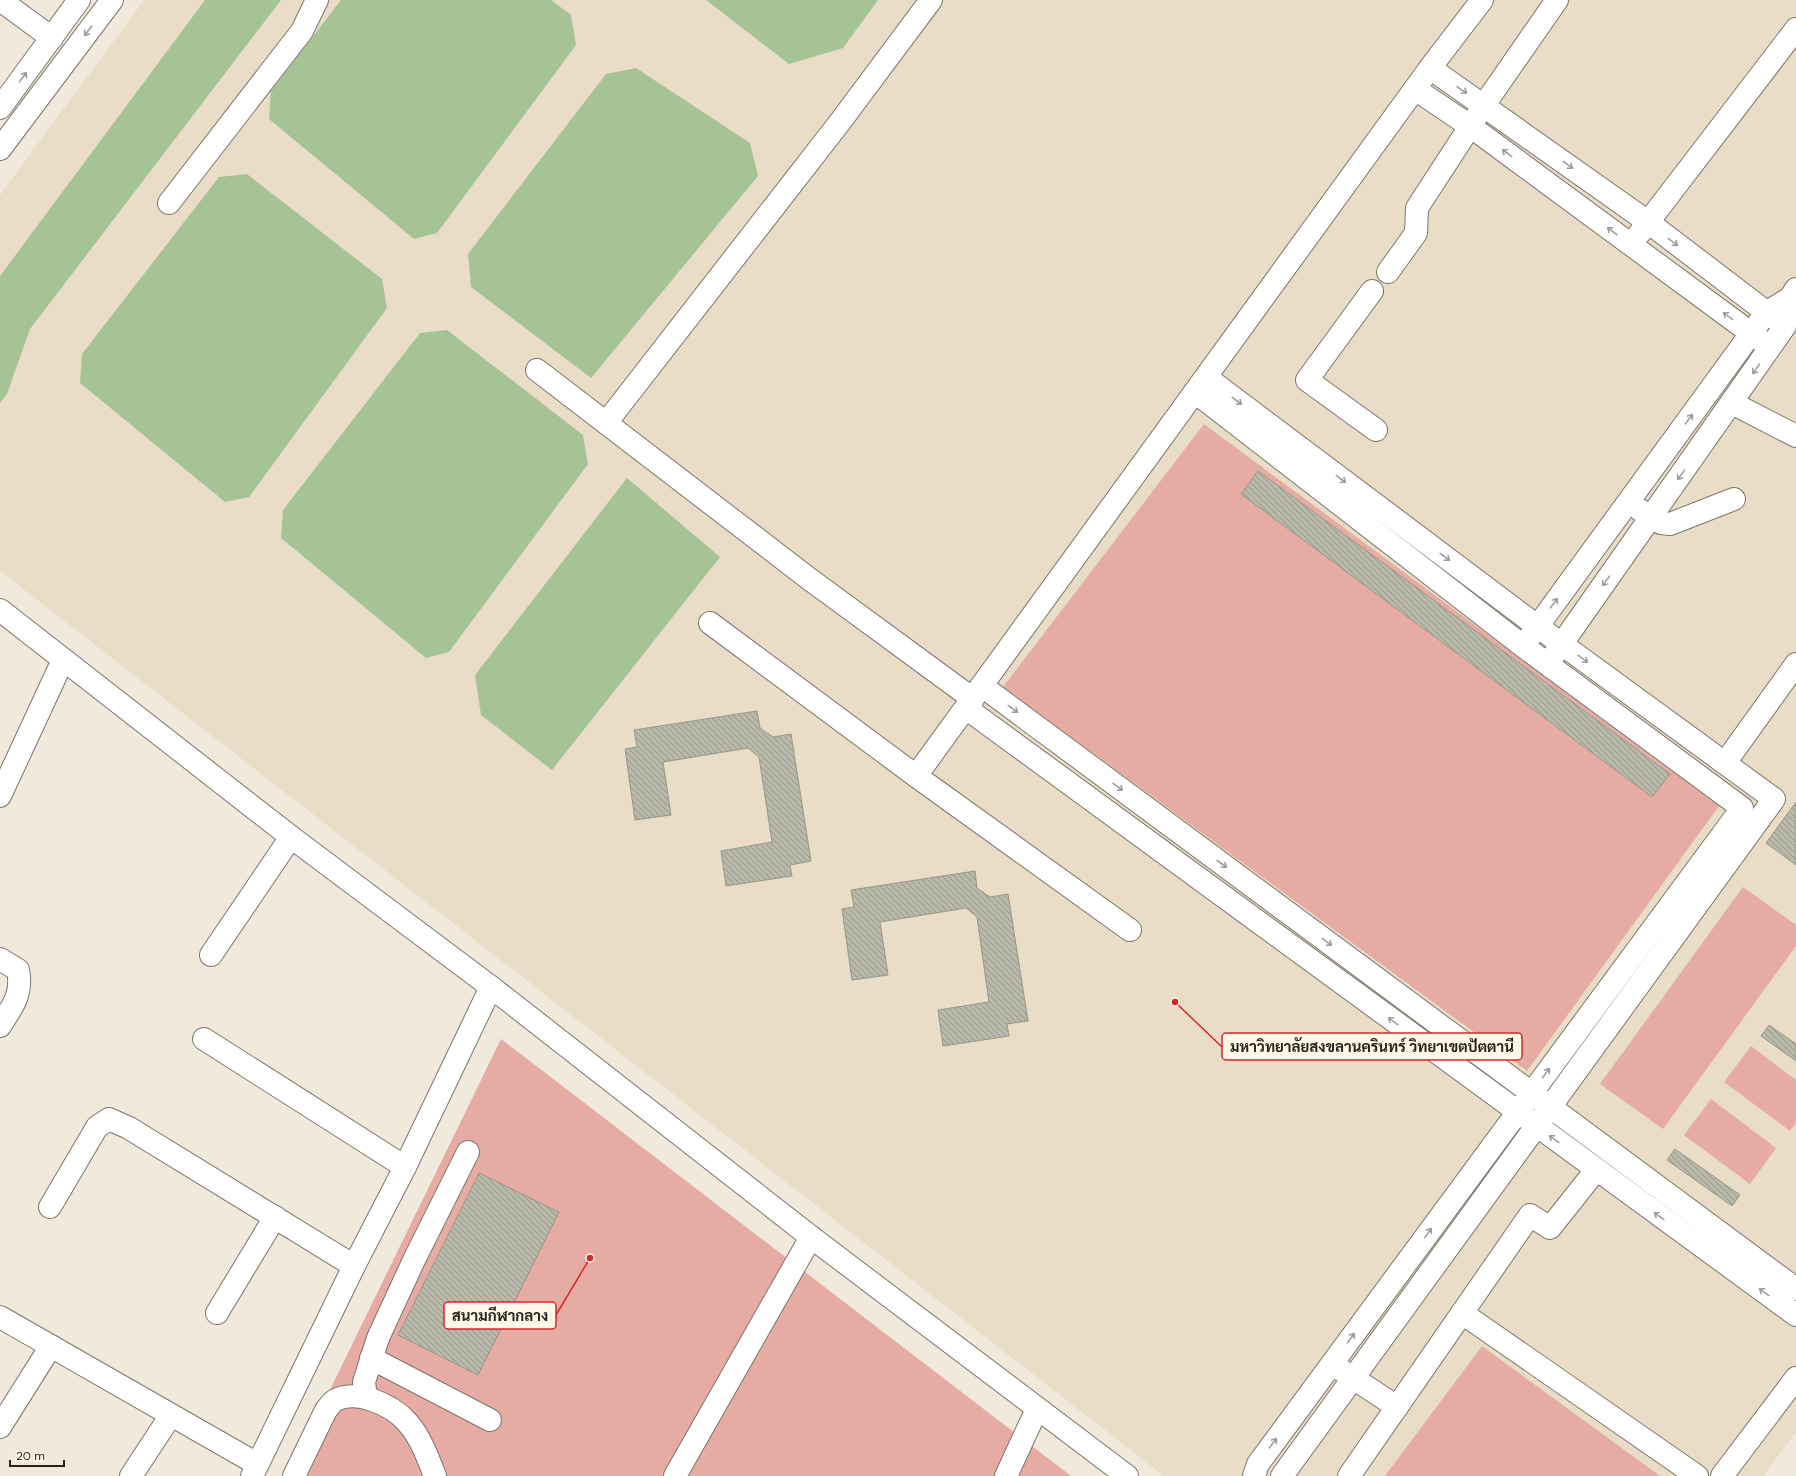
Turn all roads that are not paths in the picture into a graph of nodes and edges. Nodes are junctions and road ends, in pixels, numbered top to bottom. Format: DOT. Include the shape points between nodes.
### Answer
graph roads {
  1 [pos="0,0"];
  2 [pos="80,0"];
  3 [pos="112,0"];
  4 [pos="317,0"];
  5 [pos="931,0"];
  6 [pos="1482,0"];
  7 [pos="1556,0"];
  8 [pos="1796,29"];
  9 [pos="52,38"];
  10 [pos="1430,68"];
  11 [pos="1415,89"];
  12 [pos="1484,104"];
  13 [pos="0,108"];
  14 [pos="1470,126"];
  15 [pos="0,149"];
  16 [pos="169,203"];
  17 [pos="1648,222"];
  18 [pos="1631,245"];
  19 [pos="1388,272"];
  20 [pos="1372,291"];
  21 [pos="1793,293"];
  22 [pos="1766,313"];
  23 [pos="1785,326"];
  24 [pos="1752,334"];
  25 [pos="1771,347"];
  26 [pos="537,370"];
  27 [pos="1201,384"];
  28 [pos="1732,403"];
  29 [pos="606,423"];
  30 [pos="1376,430"];
  31 [pos="1796,436"];
  32 [pos="1734,499"];
  33 [pos="1628,502"];
  34 [pos="1651,517"];
  35 [pos="0,610"];
  36 [pos="710,623"];
  37 [pos="1538,626"];
  38 [pos="1562,643"];
  39 [pos="1523,646"];
  40 [pos="63,660"];
  41 [pos="1547,664"];
  42 [pos="1796,664"];
  43 [pos="973,698"];
  44 [pos="1725,763"];
  45 [pos="916,776"];
  46 [pos="0,796"];
  47 [pos="291,837"];
  48 [pos="1130,930"];
  49 [pos="211,955"];
  50 [pos="0,959"];
  51 [pos="1622,970"];
  52 [pos="1641,982"];
  53 [pos="491,987"];
  54 [pos="0,1026"];
  55 [pos="204,1039"];
  56 [pos="1531,1093"];
  57 [pos="1550,1107"];
  58 [pos="1517,1112"];
  59 [pos="1536,1126"];
  60 [pos="468,1152"];
  61 [pos="405,1167"];
  62 [pos="1596,1170"];
  63 [pos="50,1207"];
  64 [pos="275,1217"];
  65 [pos="810,1237"];
  66 [pos="354,1266"];
  67 [pos="1796,1289"];
  68 [pos="217,1313"];
  69 [pos="1462,1313"];
  70 [pos="1796,1315"];
  71 [pos="0,1317"];
  72 [pos="51,1346"];
  73 [pos="371,1358"];
  74 [pos="1332,1363"];
  75 [pos="1796,1378"];
  76 [pos="1352,1379"];
  77 [pos="366,1398"];
  78 [pos="1397,1407"];
  79 [pos="1037,1409"];
  80 [pos="171,1415"];
  81 [pos="490,1420"];
  82 [pos="0,1427"];
  83 [pos="254,1470"];
  84 [pos="131,1476"];
  85 [pos="294,1476"];
  86 [pos="435,1476"];
  87 [pos="675,1476"];
  88 [pos="1006,1476"];
  89 [pos="1127,1476"];
  90 [pos="1254,1476"];
  91 [pos="1282,1476"];
  92 [pos="1349,1476"];
  93 [pos="1697,1476"];
  94 [pos="1722,1476"];
  1 -- 9 [label="street"];
  2 -- 9 [label="street"];
  3 -- 15 [label="street, one-way"];
  4 -- 16 [label="street" via="302,31"];
  5 -- 29 [label="street" via="840,122"];
  6 -- 10 [label="street"];
  7 -- 12 [label="street"];
  8 -- 17 [label="street"];
  13 -- 9 [label="street, one-way"];
  10 -- 11 [label="street"];
  10 -- 12 [label="street, one-way"];
  11 -- 14 [label="street"];
  11 -- 27 [label="street"];
  12 -- 14 [label="street"];
  12 -- 17 [label="street, one-way"];
  18 -- 14 [label="street, one-way"];
  14 -- 19 [label="street" via="1417,208 1416,233"];
  17 -- 18 [label="street"];
  17 -- 22 [label="street, one-way"];
  24 -- 18 [label="street, one-way"];
  20 -- 30 [label="street" via="1307,380"];
  21 -- 22 [label="street"];
  21 -- 23 [label="street"];
  22 -- 23 [label="street"];
  22 -- 24 [label="street"];
  23 -- 25 [label="street"];
  24 -- 25 [label="street"];
  33 -- 24 [label="street, one-way"];
  25 -- 28 [label="street, one-way"];
  26 -- 29 [label="street"];
  27 -- 37 [label="street, one-way"];
  27 -- 39 [label="street"];
  27 -- 43 [label="street"];
  28 -- 31 [label="street"];
  28 -- 34 [label="street, one-way"];
  29 -- 43 [label="street" via="808,578"];
  32 -- 34 [label="street" via="1670,524 1661,523"];
  33 -- 34 [label="street"];
  37 -- 33 [label="street, one-way"];
  34 -- 38 [label="street, one-way"];
  35 -- 40 [label="street"];
  36 -- 45 [label="street"];
  37 -- 38 [label="street"];
  37 -- 39 [label="street"];
  38 -- 41 [label="street"];
  38 -- 44 [label="street, one-way"];
  39 -- 41 [label="street"];
  40 -- 46 [label="street"];
  40 -- 47 [label="street"];
  41 -- 51 [label="street" via="1742,808"];
  42 -- 44 [label="street"];
  43 -- 45 [label="street"];
  43 -- 56 [label="street, one-way"];
  58 -- 43 [label="street, one-way"];
  44 -- 52 [label="street" via="1774,798"];
  45 -- 48 [label="street"];
  47 -- 49 [label="street"];
  47 -- 53 [label="street"];
  50 -- 54 [label="street" via="18,970 20,982 17,999"];
  51 -- 52 [label="street"];
  56 -- 51 [label="street, one-way"];
  52 -- 57 [label="street"];
  53 -- 61 [label="street"];
  53 -- 65 [label="street"];
  55 -- 61 [label="street"];
  56 -- 57 [label="street"];
  56 -- 58 [label="street"];
  57 -- 59 [label="street"];
  57 -- 67 [label="street"];
  58 -- 59 [label="street"];
  74 -- 58 [label="street, one-way"];
  62 -- 59 [label="street, one-way"];
  59 -- 76 [label="street"];
  60 -- 73 [label="street" via="414,1260"];
  61 -- 66 [label="street"];
  62 -- 69 [label="street" via="1550,1228 1530,1215"];
  70 -- 62 [label="street, one-way"];
  63 -- 64 [label="street" via="97,1127 109,1119 129,1128"];
  64 -- 66 [label="street"];
  64 -- 68 [label="street"];
  65 -- 79 [label="street"];
  65 -- 87 [label="street"];
  66 -- 83 [label="street"];
  69 -- 78 [label="street"];
  69 -- 93 [label="street"];
  71 -- 72 [label="street"];
  72 -- 80 [label="street"];
  72 -- 82 [label="street"];
  73 -- 77 [label="street" via="364,1382"];
  73 -- 81 [label="street"];
  74 -- 76 [label="street"];
  90 -- 74 [label="street, one-way" via="1258,1464"];
  75 -- 94 [label="street"];
  76 -- 78 [label="street"];
  76 -- 91 [label="street"];
  77 -- 85 [label="street" via="350,1396 333,1402 326,1410"];
  77 -- 86 [label="street" via="395,1411 407,1422 425,1452"];
  78 -- 92 [label="street"];
  79 -- 88 [label="street"];
  79 -- 89 [label="street"];
  80 -- 83 [label="street"];
  80 -- 84 [label="street"];
}
